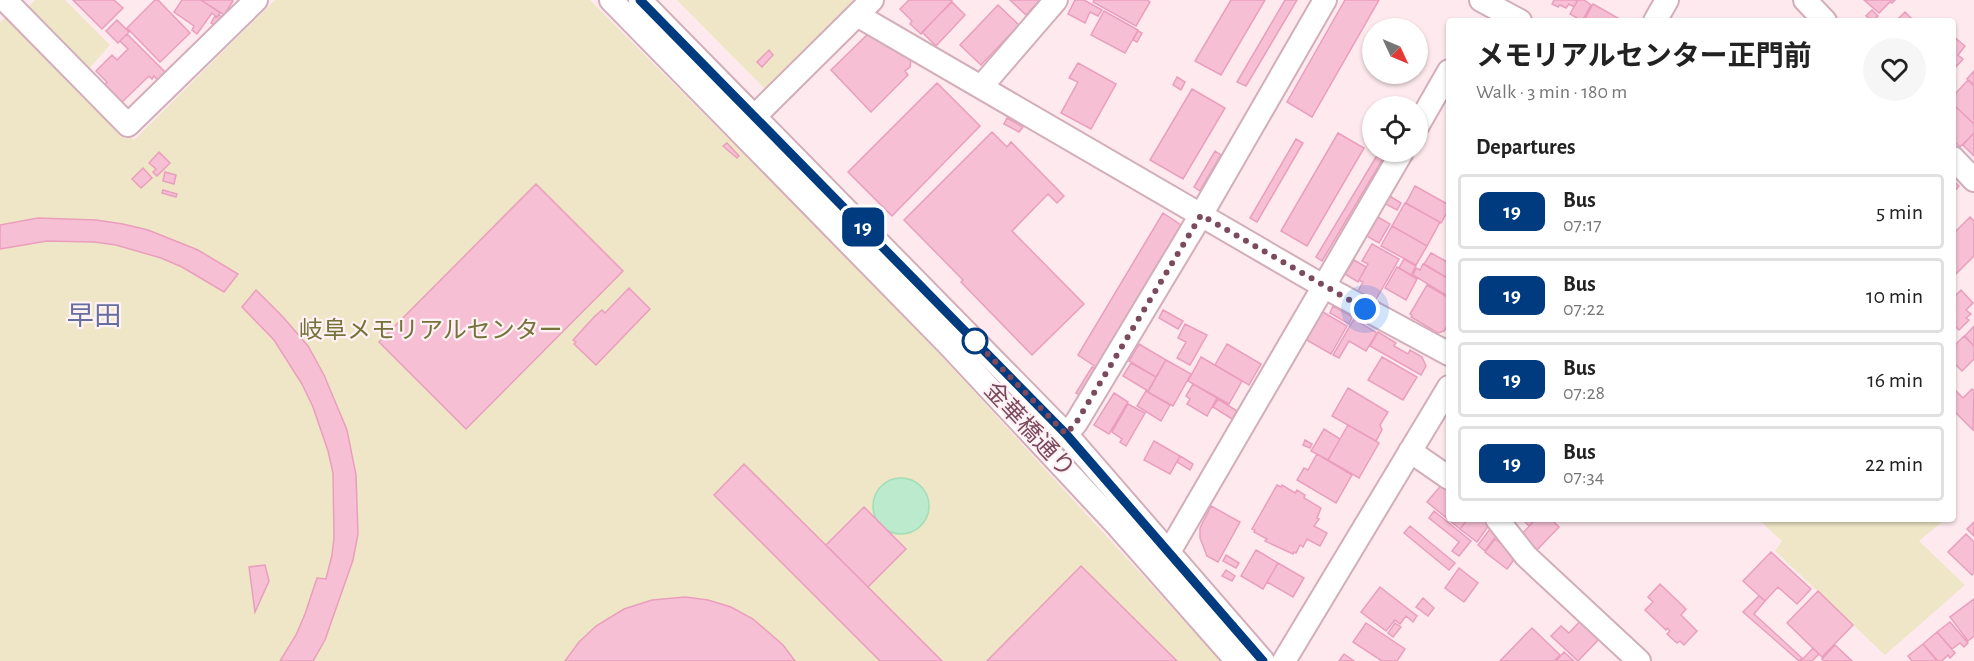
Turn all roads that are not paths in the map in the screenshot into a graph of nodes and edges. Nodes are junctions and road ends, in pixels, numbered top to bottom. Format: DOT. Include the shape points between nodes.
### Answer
graph roads {
  1 [pos="256,0"];
  2 [pos="611,0"];
  3 [pos="640,0"];
  4 [pos="1056,0"];
  5 [pos="1325,0"];
  6 [pos="1667,0"];
  7 [pos="1805,0"];
  8 [pos="5,3"];
  9 [pos="865,8"];
  10 [pos="1482,8"];
  11 [pos="1511,18"];
  12 [pos="1657,18"];
  13 [pos="1822,18"];
  14 [pos="1446,76"];
  15 [pos="981,87"];
  16 [pos="1428,108"];
  17 [pos="755,116"];
  18 [pos="1956,161"];
  19 [pos="1396,162"];
  20 [pos="1974,180"];
  21 [pos="1201,215"];
  22 [pos="1323,286"];
  23 [pos="1446,352"];
  24 [pos="1446,392"];
  25 [pos="1066,434"];
  26 [pos="1410,451"];
  27 [pos="1446,476"];
  28 [pos="1499,522"];
  29 [pos="1169,552"];
  30 [pos="1237,661"];
  31 [pos="1263,661"];
  32 [pos="1284,661"];
  33 [pos="1639,661"];
  1 -- 8 [label="street" via="128,125"];
  2 -- 30 [label="street, 金華橋通り" via="948,344"];
  3 -- 17 [label="street, 金華橋通り"];
  4 -- 15 [label="street"];
  5 -- 21 [label="street"];
  6 -- 12 [label="street"];
  7 -- 13 [label="street"];
  9 -- 15 [label="street"];
  9 -- 17 [label="street"];
  10 -- 11 [label="street"];
  14 -- 16 [label="street"];
  15 -- 21 [label="street"];
  17 -- 25 [label="street, 金華橋通り"];
  18 -- 20 [label="street"];
  19 -- 22 [label="street"];
  21 -- 22 [label="street"];
  21 -- 25 [label="street"];
  22 -- 23 [label="street"];
  22 -- 29 [label="street"];
  24 -- 26 [label="street"];
  25 -- 29 [label="street, 金華橋通り"];
  26 -- 27 [label="street"];
  26 -- 32 [label="street"];
  28 -- 33 [label="street" via="1526,556"];
  29 -- 31 [label="street, 金華橋通り"];
}
